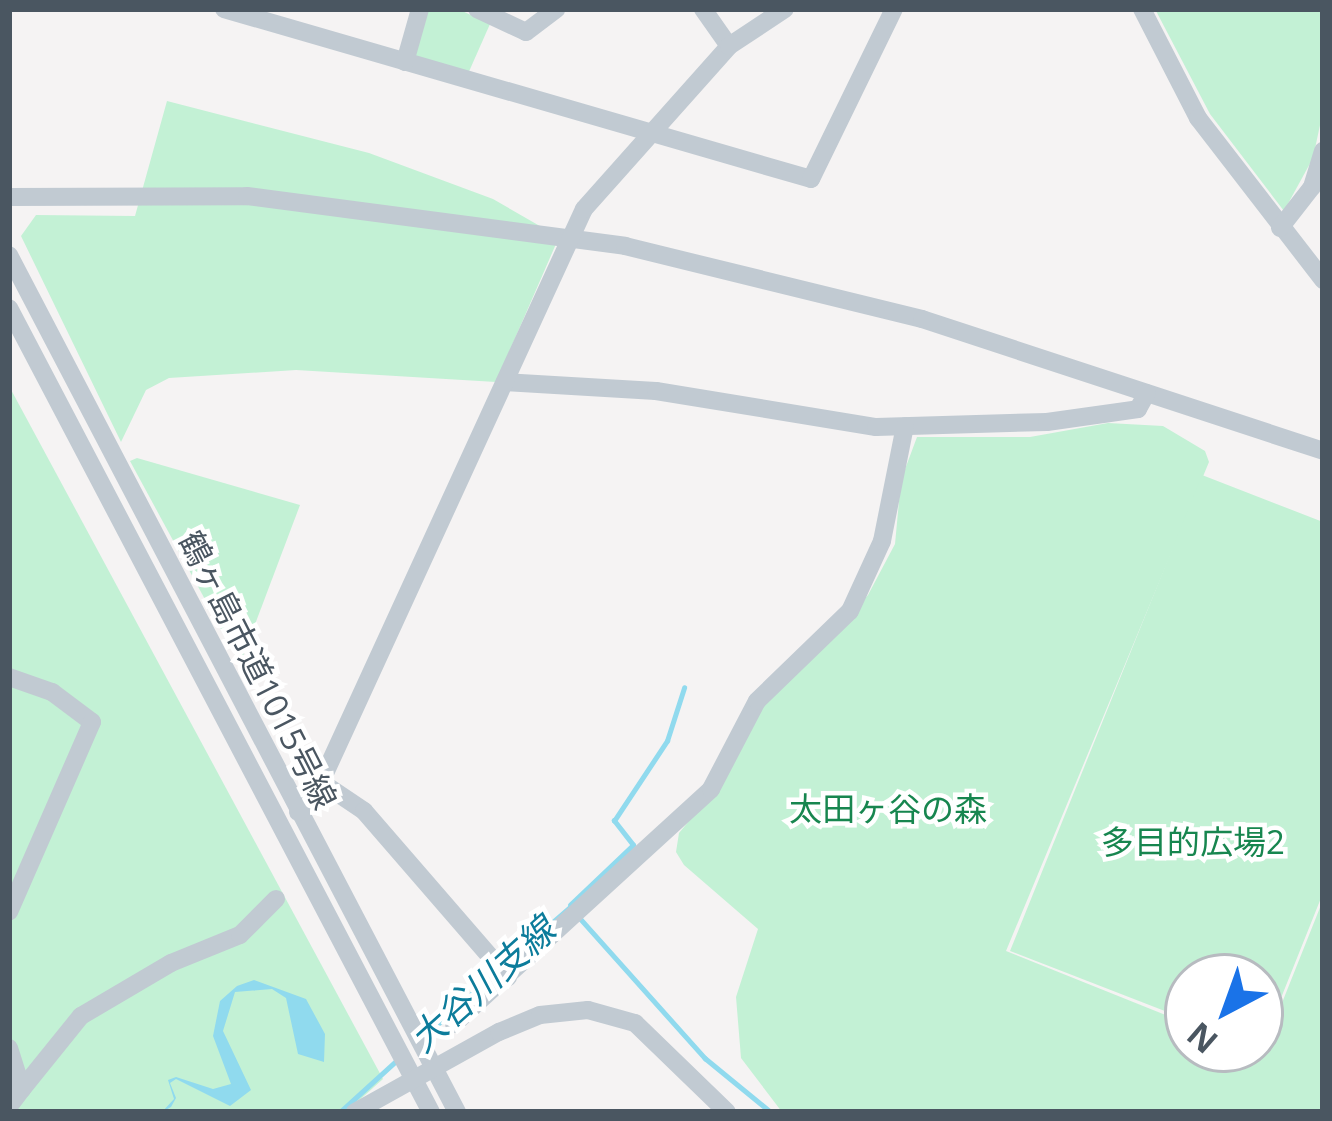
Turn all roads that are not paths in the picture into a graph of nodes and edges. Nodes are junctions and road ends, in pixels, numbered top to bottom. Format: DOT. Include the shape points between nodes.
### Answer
graph roads {
  1 [pos="224,9"];
  2 [pos="420,9"];
  3 [pos="477,9"];
  4 [pos="556,9"];
  5 [pos="703,9"];
  6 [pos="785,9"];
  7 [pos="894,9"];
  8 [pos="1142,9"];
  9 [pos="729,46"];
  10 [pos="405,62"];
  11 [pos="652,134"];
  12 [pos="1323,151"];
  13 [pos="9,197"];
  14 [pos="1280,227"];
  15 [pos="572,236"];
  16 [pos="9,255"];
  17 [pos="1323,280"];
  18 [pos="9,308"];
  19 [pos="505,382"];
  20 [pos="1147,393"];
  21 [pos="904,426"];
  22 [pos="1323,451"];
  23 [pos="9,677"];
  24 [pos="321,782"];
  25 [pos="298,812"];
  26 [pos="276,899"];
  27 [pos="9,912"];
  28 [pos="508,977"];
  29 [pos="454,1024"];
  30 [pos="9,1048"];
  31 [pos="433,1066"];
  32 [pos="412,1076"];
  33 [pos="22,1089"];
  34 [pos="9,1106"];
  35 [pos="356,1112"];
  36 [pos="431,1112"];
  37 [pos="457,1112"];
  38 [pos="727,1112"];
  1 -- 10 [label="street"];
  2 -- 10 [label="street"];
  3 -- 4 [label="street" via="526,32"];
  5 -- 9 [label="street"];
  6 -- 9 [label="street"];
  7 -- 11 [label="street" via="812,179"];
  8 -- 14 [label="street" via="1179,88"];
  9 -- 11 [label="street"];
  10 -- 11 [label="street"];
  11 -- 15 [label="street" via="584,209"];
  12 -- 14 [label="street" via="1312,187"];
  13 -- 15 [label="street" via="247,196"];
  14 -- 17 [label="street"];
  15 -- 19 [label="street"];
  15 -- 20 [label="street" via="812,287"];
  16 -- 25 [label="street, 鶴ヶ島市道1015号線"];
  18 -- 32 [label="street, 鶴ヶ島市道1015号線"];
  19 -- 21 [label="street" via="656,391"];
  19 -- 24 [label="street"];
  20 -- 21 [label="street" via="1138,409 1122,412"];
  20 -- 22 [label="street"];
  21 -- 28 [label="street" via="882,541 850,611 757,700 712,789"];
  23 -- 27 [label="street" via="52,692 92,722"];
  24 -- 25 [label="street"];
  24 -- 28 [label="street" via="364,812"];
  25 -- 31 [label="street, 鶴ヶ島市道1015号線"];
  26 -- 33 [label="street" via="240,935 81,1016"];
  28 -- 29 [label="street"];
  30 -- 33 [label="street"];
  31 -- 32 [label="street"];
  31 -- 37 [label="street, 鶴ヶ島市道1015号線"];
  31 -- 38 [label="street" via="540,1015 588,1010 635,1023"];
  32 -- 35 [label="street"];
  32 -- 36 [label="street, 鶴ヶ島市道1015号線"];
  33 -- 34 [label="street"];
}
